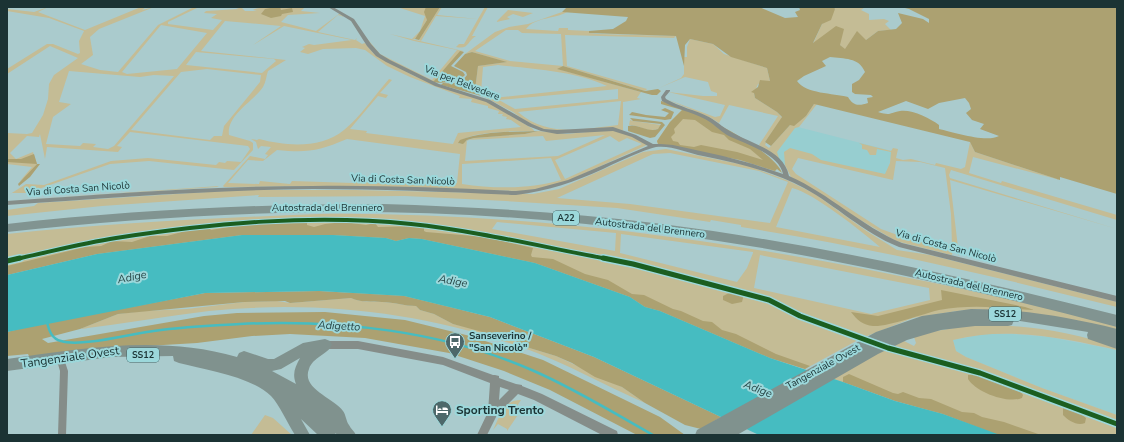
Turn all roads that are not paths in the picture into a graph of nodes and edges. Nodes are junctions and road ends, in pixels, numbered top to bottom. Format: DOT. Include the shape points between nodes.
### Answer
graph roads {
  1 [pos="330,7"];
  2 [pos="668,91"];
  3 [pos="653,146"];
  4 [pos="786,177"];
  5 [pos="7,203"];
  6 [pos="7,222"];
  7 [pos="7,228"];
  8 [pos="1117,299"];
  9 [pos="1117,313"];
  10 [pos="1117,321"];
  11 [pos="897,333"];
  12 [pos="1117,334"];
  13 [pos="1117,342"];
  14 [pos="325,345"];
  15 [pos="208,354"];
  16 [pos="62,364"];
  17 [pos="7,365"];
  18 [pos="7,371"];
  19 [pos="495,379"];
  20 [pos="518,388"];
  21 [pos="274,389"];
  22 [pos="493,412"];
  23 [pos="347,433"];
  24 [pos="62,435"];
  25 [pos="303,435"];
  26 [pos="329,435"];
  27 [pos="482,435"];
  28 [pos="613,435"];
  29 [pos="702,435"];
  30 [pos="723,435"];
  1 -- 3 [label="street, Via per Belvedere" via="353,20 368,45 378,55 437,85 488,101 520,121 537,128 564,132 613,129"];
  2 -- 4 [label="street" via="664,100 708,118 731,135 761,148 782,165"];
  3 -- 4 [label="street, Via di Costa San Nicolò" via="749,164"];
  3 -- 5 [label="street, Via di Costa San Nicolò" via="566,184 516,193 345,187 284,188 92,196"];
  4 -- 8 [label="street, Via di Costa San Nicolò" via="826,199 891,242"];
  6 -- 9 [label="highway, Autostrada del Brennero / A22" via="182,206 293,202 405,202 512,207 665,222 764,237 981,280"];
  7 -- 10 [label="highway, Autostrada del Brennero / A22" via="182,212 292,207 403,208 508,213 660,228 757,242 972,284"];
  11 -- 12 [label="highway, Tangenziale Ovest / SS12" via="945,316 999,314 1051,320"];
  11 -- 13 [label="highway, Tangenziale Ovest / SS12" via="975,321 1029,323"];
  11 -- 29 [label="highway, Tangenziale Ovest / SS12" via="848,352"];
  11 -- 30 [label="highway, Tangenziale Ovest / SS12" via="873,350"];
  14 -- 15 [label="highway" via="308,347 276,365 268,365 232,353"];
  14 -- 19 [label="street" via="358,345 416,355 443,361"];
  14 -- 23 [label="highway" via="310,355 300,375 303,386 339,417"];
  15 -- 17 [label="highway, Tangenziale Ovest / SS12" via="164,349 130,349"];
  15 -- 23 [label="highway, Tangenziale Ovest / SS12" via="254,368 281,381"];
  16 -- 18 [label="highway, Tangenziale Ovest / SS12"];
  16 -- 21 [label="highway, Tangenziale Ovest / SS12" via="140,355 183,357 250,376"];
  16 -- 24 [label="street"];
  19 -- 20 [label="street"];
  19 -- 22 [label="street"];
  20 -- 22 [label="street"];
  20 -- 28 [label="street" via="555,404"];
  21 -- 25 [label="highway"];
  21 -- 26 [label="highway, Tangenziale Ovest / SS12"];
  22 -- 27 [label="street"];
}
